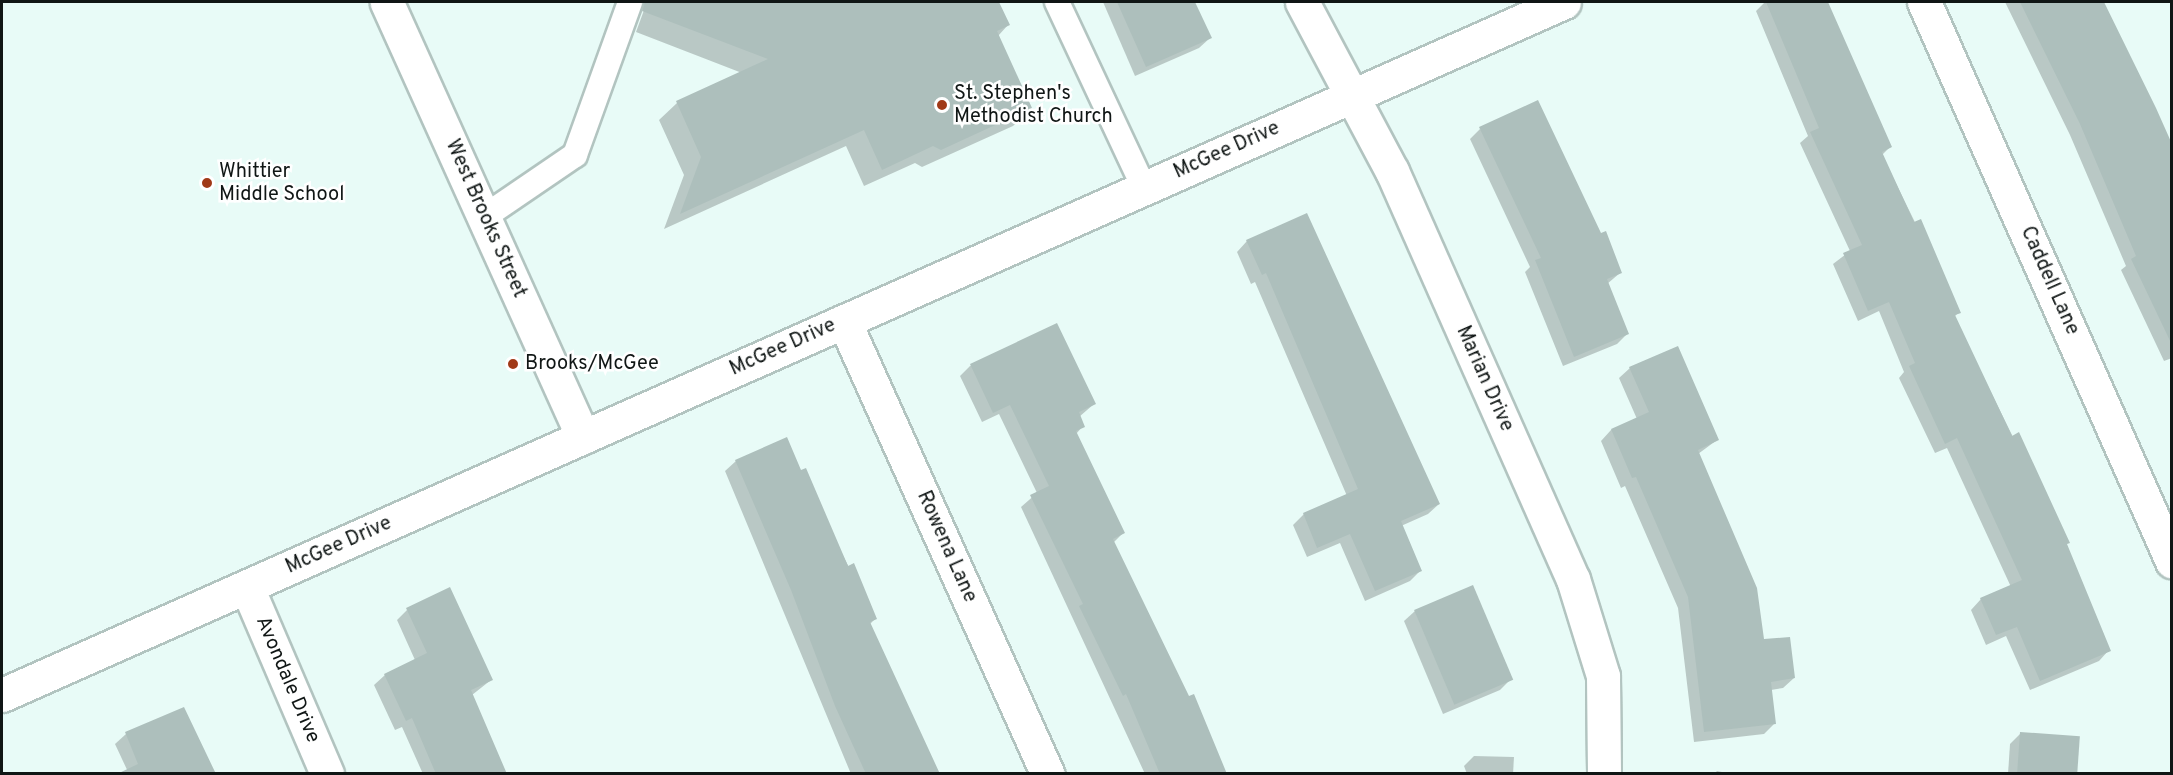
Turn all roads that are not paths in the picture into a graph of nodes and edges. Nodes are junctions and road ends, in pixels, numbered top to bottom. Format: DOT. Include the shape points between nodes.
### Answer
graph roads {
  1 [pos="387,2"];
  2 [pos="630,2"];
  3 [pos="1057,2"];
  4 [pos="1302,2"];
  5 [pos="1564,2"];
  6 [pos="1924,2"];
  7 [pos="1351,96"];
  8 [pos="1144,188"];
  9 [pos="484,217"];
  10 [pos="844,321"];
  11 [pos="583,437"];
  12 [pos="2172,561"];
  13 [pos="247,587"];
  14 [pos="2,695"];
  15 [pos="327,774"];
  16 [pos="1048,774"];
  17 [pos="1604,774"];
  1 -- 9 [label="street, West Brooks Street"];
  2 -- 9 [label="lane" via="575,155"];
  3 -- 8 [label="lane"];
  4 -- 7 [label="street, Marian Drive"];
  5 -- 7 [label="street, McGee Drive"];
  6 -- 12 [label="street, Caddell Lane"];
  7 -- 8 [label="street, McGee Drive"];
  7 -- 17 [label="street, Marian Drive" via="1392,171 1573,579 1603,676"];
  8 -- 10 [label="street, McGee Drive"];
  9 -- 11 [label="street, West Brooks Street"];
  10 -- 11 [label="street, McGee Drive"];
  10 -- 16 [label="street, Rowena Lane"];
  11 -- 13 [label="street, McGee Drive"];
  13 -- 14 [label="street, McGee Drive"];
  13 -- 15 [label="street, Avondale Drive"];
}
